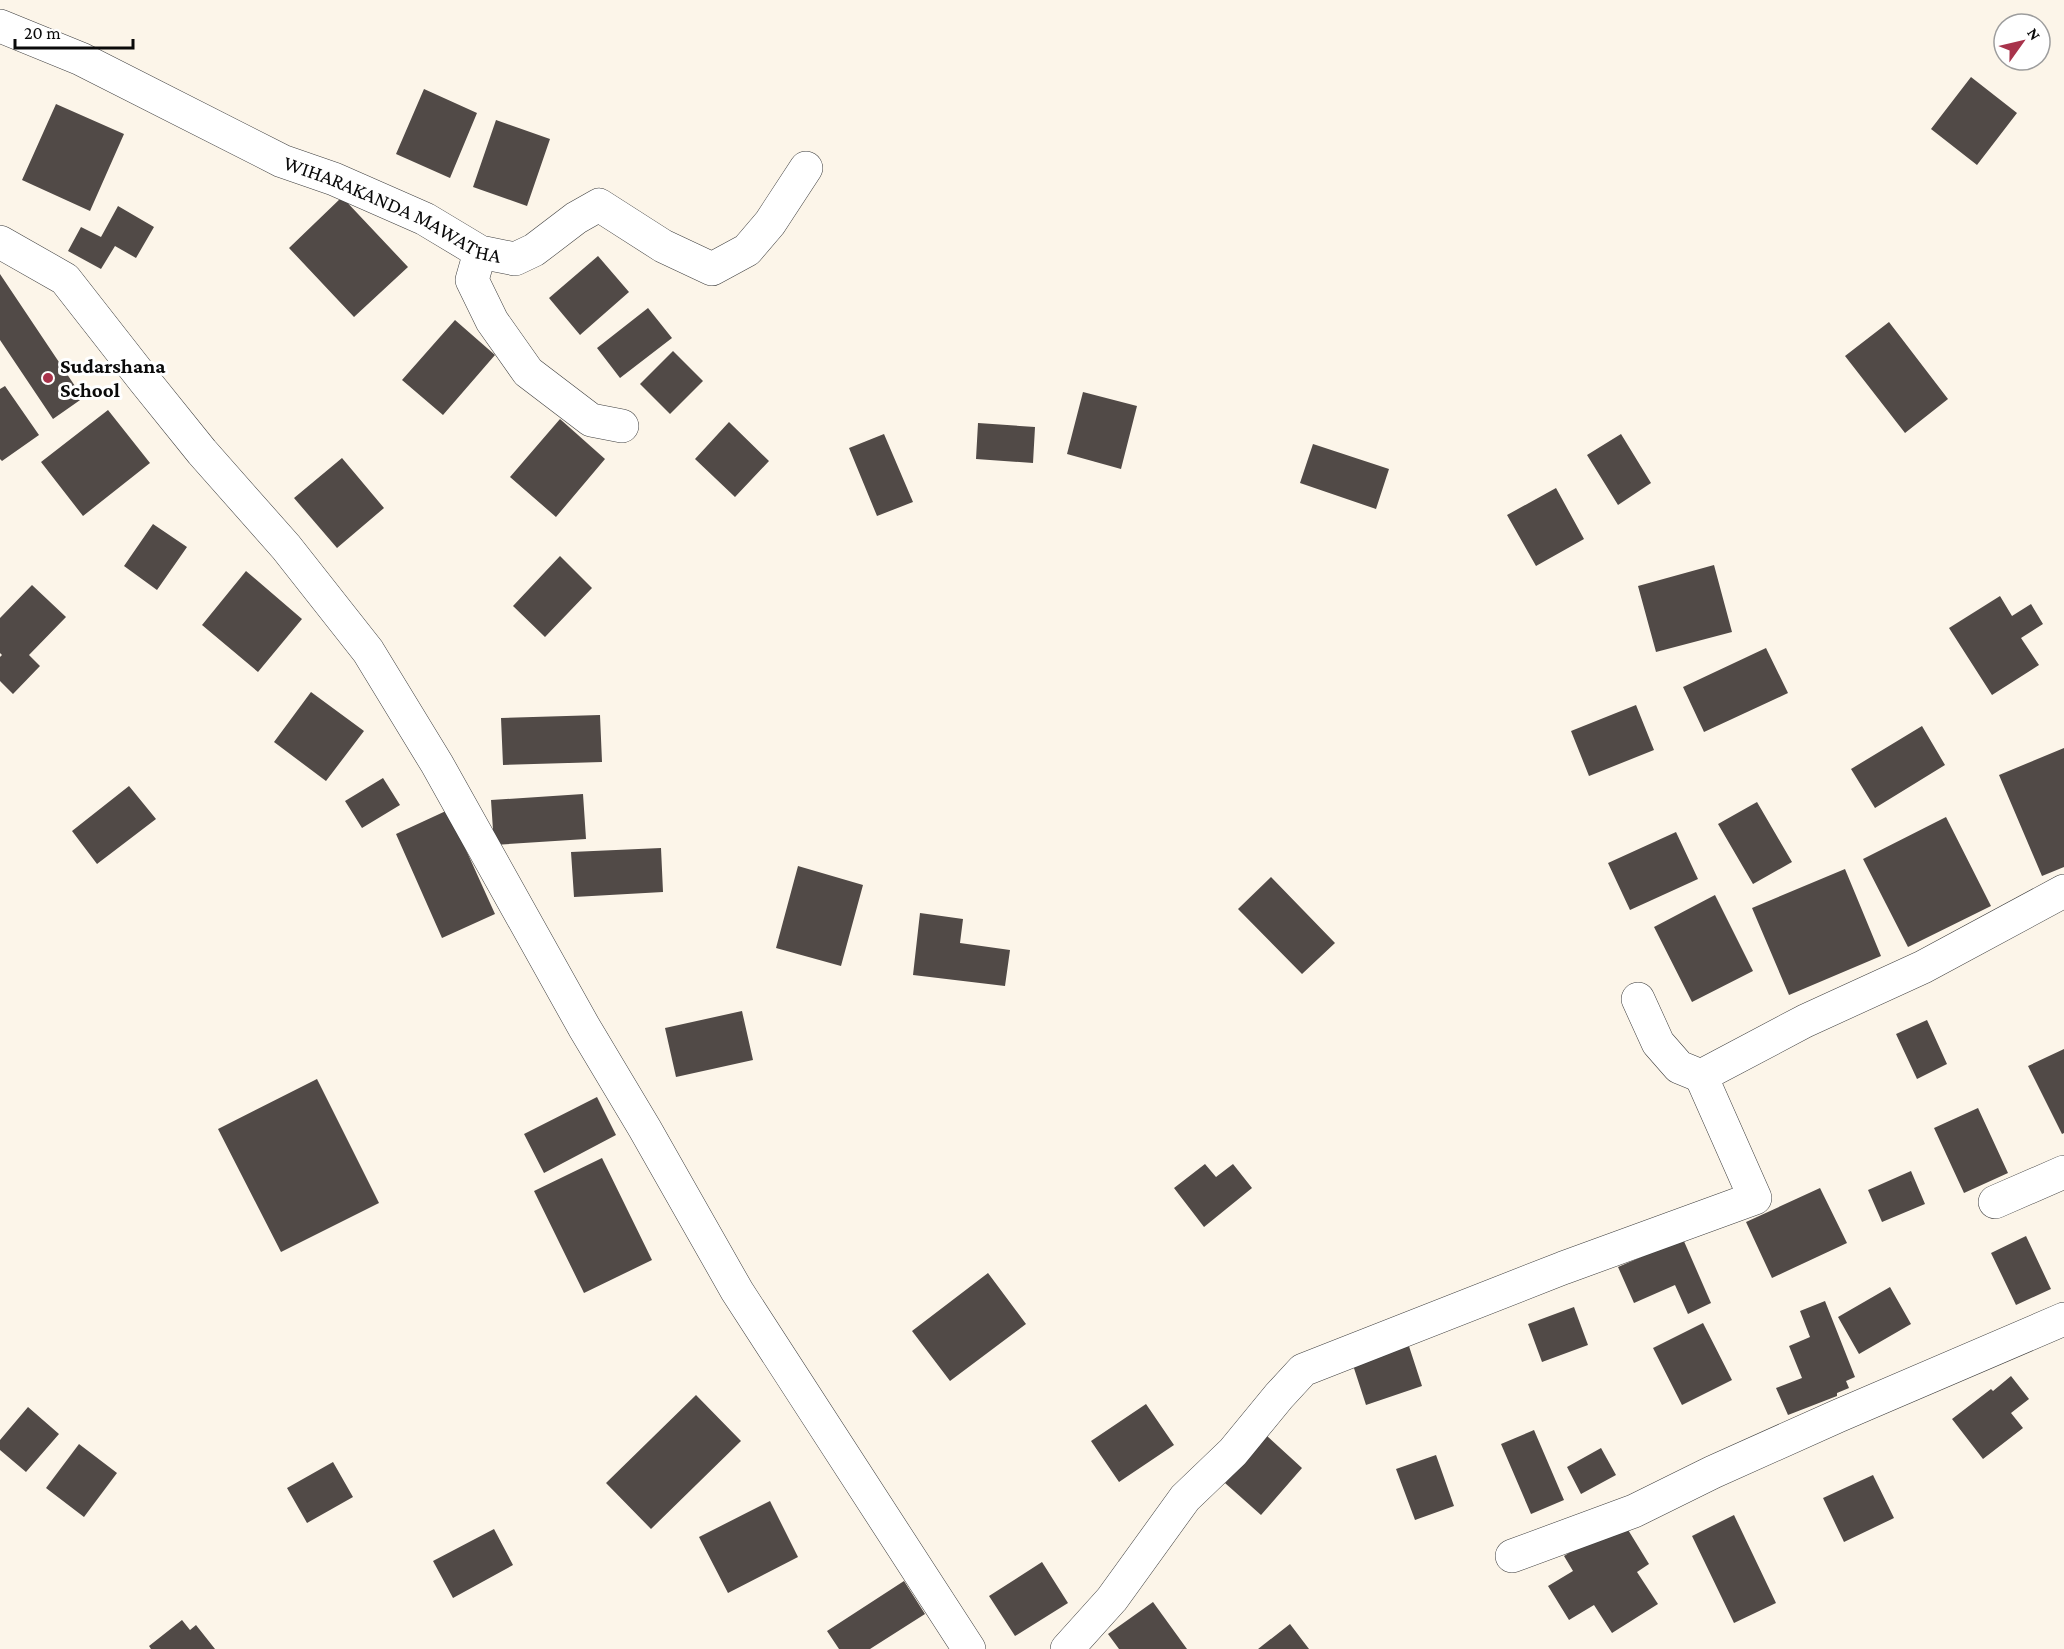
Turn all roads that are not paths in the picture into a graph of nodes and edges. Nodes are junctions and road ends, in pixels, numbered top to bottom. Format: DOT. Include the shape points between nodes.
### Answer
graph roads {
  1 [pos="0,26"];
  2 [pos="806,168"];
  3 [pos="0,242"];
  4 [pos="480,252"];
  5 [pos="622,426"];
  6 [pos="2064,891"];
  7 [pos="1638,999"];
  8 [pos="1701,1076"];
  9 [pos="2064,1172"];
  10 [pos="1995,1202"];
  11 [pos="2064,1319"];
  12 [pos="1512,1556"];
  13 [pos="969,1649"];
  14 [pos="1067,1649"];
  1 -- 4 [label="street, WIHARAKANDA MAWATHA" via="81,59 282,161 425,219"];
  2 -- 4 [label="street, WIHARAKANDA MAWATHA" via="747,250 712,269 663,246 599,205 515,259"];
  3 -- 13 [label="street" via="65,279 202,452 286,547 368,651 737,1291"];
  4 -- 5 [label="street" via="472,280 492,321 528,372 591,420"];
  6 -- 8 [label="street" via="1923,967 1805,1021"];
  7 -- 8 [label="street" via="1658,1043 1678,1067"];
  8 -- 14 [label="street" via="1755,1198 1303,1370 1233,1452 1185,1498 1112,1599"];
  9 -- 10 [label="street"];
  11 -- 12 [label="street" via="1838,1416 1634,1511"];
}
